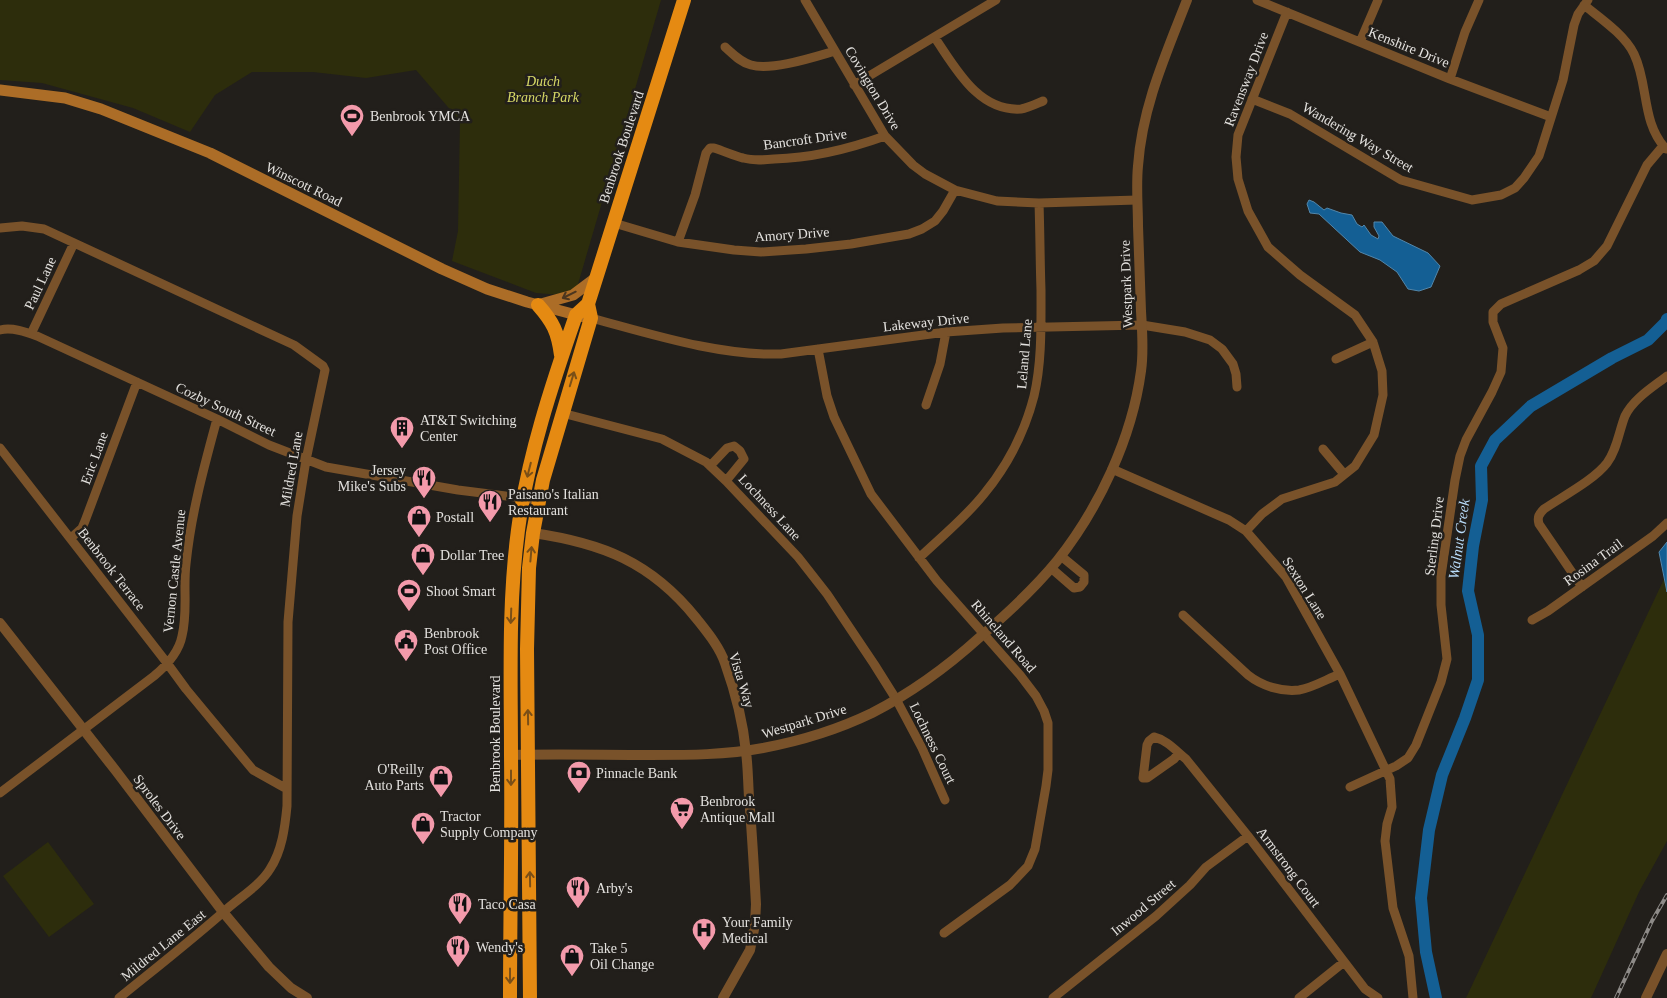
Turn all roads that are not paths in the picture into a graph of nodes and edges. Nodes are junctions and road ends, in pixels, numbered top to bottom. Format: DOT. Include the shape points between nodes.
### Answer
graph roads {
  1 [pos="684,0"];
  2 [pos="996,0"];
  3 [pos="1187,0"];
  4 [pos="1257,0"];
  5 [pos="1378,0"];
  6 [pos="1479,0"];
  7 [pos="808,1"];
  8 [pos="1586,2"];
  9 [pos="1287,12"];
  10 [pos="935,38"];
  11 [pos="1360,42"];
  12 [pos="725,47"];
  13 [pos="835,51"];
  14 [pos="1450,79"];
  15 [pos="854,85"];
  16 [pos="0,90"];
  17 [pos="1252,99"];
  18 [pos="1043,101"];
  19 [pos="1551,117"];
  20 [pos="884,136"];
  21 [pos="1665,148"];
  22 [pos="955,190"];
  23 [pos="1137,200"];
  24 [pos="1039,203"];
  25 [pos="614,223"];
  26 [pos="0,228"];
  27 [pos="678,242"];
  28 [pos="74,243"];
  29 [pos="597,277"];
  30 [pos="538,305"];
  31 [pos="590,311"];
  32 [pos="576,315"];
  33 [pos="1142,325"];
  34 [pos="1042,328"];
  35 [pos="0,330"];
  36 [pos="946,332"];
  37 [pos="32,334"];
  38 [pos="1373,342"];
  39 [pos="818,349"];
  40 [pos="562,357"];
  41 [pos="1336,358"];
  42 [pos="1665,380"];
  43 [pos="136,382"];
  44 [pos="1237,387"];
  45 [pos="926,405"];
  46 [pos="562,413"];
  47 [pos="217,419"];
  48 [pos="0,448"];
  49 [pos="1323,449"];
  50 [pos="306,460"];
  51 [pos="710,466"];
  52 [pos="1112,469"];
  53 [pos="1344,474"];
  54 [pos="726,481"];
  55 [pos="524,498"];
  56 [pos="539,500"];
  57 [pos="1667,523"];
  58 [pos="1246,531"];
  59 [pos="532,533"];
  60 [pos="70,538"];
  61 [pos="1061,556"];
  62 [pos="919,558"];
  63 [pos="1051,568"];
  64 [pos="1582,587"];
  65 [pos="1183,615"];
  66 [pos="1532,620"];
  67 [pos="0,624"];
  68 [pos="984,634"];
  69 [pos="167,663"];
  70 [pos="1340,674"];
  71 [pos="896,699"];
  72 [pos="84,729"];
  73 [pos="746,750"];
  74 [pos="1179,753"];
  75 [pos="511,755"];
  76 [pos="529,755"];
  77 [pos="1386,770"];
  78 [pos="1350,787"];
  79 [pos="287,788"];
  80 [pos="0,793"];
  81 [pos="945,800"];
  82 [pos="1248,836"];
  83 [pos="224,912"];
  84 [pos="944,933"];
  85 [pos="1667,954"];
  86 [pos="1344,962"];
  87 [pos="119,998"];
  88 [pos="307,998"];
  89 [pos="510,998"];
  90 [pos="530,998"];
  91 [pos="723,998"];
  92 [pos="1052,998"];
  93 [pos="1299,998"];
  94 [pos="1378,998"];
  95 [pos="1413,998"];
  96 [pos="1646,998"];
  1 -- 25 [label="highway, Benbrook Boulevard"];
  2 -- 10 [label="street"];
  3 -- 23 [label="street, Westpark Drive" via="1148,106 1140,140"];
  4 -- 9 [label="street, Kenshire Drive"];
  5 -- 11 [label="street"];
  6 -- 14 [label="street"];
  7 -- 13 [label="street, Covington Drive"];
  8 -- 19 [label="street, Wandering Way Street" via="1574,25"];
  8 -- 21 [label="street" via="1633,52 1640,67 1651,127"];
  9 -- 11 [label="street, Kenshire Drive"];
  9 -- 17 [label="street, Ravensway Drive"];
  10 -- 15 [label="street"];
  10 -- 18 [label="street" via="966,83 992,103 1019,109"];
  11 -- 14 [label="street, Kenshire Drive"];
  12 -- 13 [label="street" via="743,62 757,66 785,64"];
  13 -- 15 [label="street, Covington Drive"];
  14 -- 19 [label="street, Kenshire Drive"];
  15 -- 20 [label="street, Covington Drive"];
  16 -- 30 [label="main road, Winscott Road" via="65,98 101,108 210,153 487,290"];
  17 -- 19 [label="street, Wandering Way Street" via="1290,114 1401,180 1472,200 1501,195 1515,188 1539,156"];
  17 -- 38 [label="street, Ravensway Drive" via="1238,135 1236,157 1238,178 1248,211 1268,247 1355,315"];
  20 -- 22 [label="street, Covington Drive" via="913,165"];
  20 -- 27 [label="street, Bancroft Drive" via="844,150 784,159 749,159 710,148"];
  21 -- 77 [label="street, Sterling Drive" via="1648,165 1607,246 1594,261 1501,304 1492,312 1503,348 1501,372 1460,456 1442,576 1441,605 1447,659 1416,745 1408,758"];
  22 -- 24 [label="street, Covington Drive" via="997,201"];
  22 -- 27 [label="street, Amory Drive" via="935,220 909,234 824,247 761,252"];
  23 -- 24 [label="street, Covington Drive"];
  23 -- 33 [label="street, Westpark Drive"];
  24 -- 34 [label="street, Leland Lane"];
  25 -- 27 [label="street, Amory Drive"];
  25 -- 29 [label="highway, Benbrook Boulevard"];
  26 -- 28 [label="street, Mildred Lane" via="44,229"];
  28 -- 37 [label="street, Paul Lane"];
  28 -- 50 [label="street, Mildred Lane" via="286,341 323,366 326,372"];
  29 -- 30 [label="main road, one-way" via="572,295"];
  29 -- 31 [label="highway, Benbrook Boulevard"];
  30 -- 32 [label="main road, Winscott Road"];
  30 -- 40 [label="highway" via="556,331"];
  31 -- 32 [label="highway, Benbrook Boulevard"];
  31 -- 39 [label="street, Lakeway Drive" via="649,334 750,354"];
  46 -- 31 [label="highway, Benbrook Boulevard, one-way"];
  32 -- 40 [label="highway, Benbrook Boulevard"];
  33 -- 34 [label="street, Lakeway Drive"];
  33 -- 44 [label="street, Lakeway Drive" via="1210,340 1233,364"];
  33 -- 52 [label="street, Westpark Drive" via="1138,396"];
  34 -- 36 [label="street, Lakeway Drive"];
  34 -- 62 [label="street, Leland Lane" via="1034,396 1024,428 1006,462 984,495"];
  35 -- 37 [label="street, Cozby South Street"];
  36 -- 39 [label="street, Lakeway Drive"];
  36 -- 45 [label="street" via="940,364"];
  37 -- 43 [label="street, Cozby South Street"];
  38 -- 41 [label="street"];
  38 -- 53 [label="street, Ravensway Drive" via="1382,371 1383,395 1378,419 1374,435 1355,466"];
  39 -- 62 [label="street, Rhineland Road" via="830,403 862,478"];
  40 -- 55 [label="highway, Benbrook Boulevard, one-way"];
  42 -- 64 [label="street" via="1631,406 1608,462 1539,514 1539,524"];
  43 -- 47 [label="street, Cozby South Street"];
  43 -- 60 [label="street, Eric Lane" via="86,521"];
  46 -- 51 [label="street, Lochness Lane" via="662,439"];
  46 -- 56 [label="highway, Benbrook Boulevard"];
  47 -- 50 [label="street, Cozby South Street"];
  47 -- 69 [label="street, Vernon Castle Avenue" via="190,526 182,638"];
  48 -- 60 [label="street, Benbrook Terrace"];
  49 -- 53 [label="street"];
  50 -- 55 [label="street, Cozby South Street" via="326,467"];
  50 -- 79 [label="street, Mildred Lane" via="297,516 288,622"];
  51 -- 54 [label="street, Lochness Lane"];
  51 -- 54 [label="street" via="727,448 734,446 740,451 744,459"];
  52 -- 58 [label="street, Sexton Lane" via="1229,520"];
  52 -- 61 [label="street, Westpark Drive" via="1085,521"];
  53 -- 58 [label="street, Ravensway Drive" via="1335,482 1282,499"];
  54 -- 71 [label="street, Lochness Lane" via="798,557 827,594"];
  55 -- 56 [label="street, Cozby South Street"];
  55 -- 75 [label="highway, Benbrook Boulevard, one-way" via="512,587"];
  56 -- 59 [label="highway, Benbrook Boulevard"];
  57 -- 64 [label="street, Rosina Trail"];
  58 -- 70 [label="street, Sexton Lane" via="1286,577"];
  59 -- 73 [label="street, Vista Way" via="614,553 645,569 689,609 710,634 722,656 737,700"];
  76 -- 59 [label="highway, Benbrook Boulevard, one-way" via="527,648"];
  60 -- 69 [label="street, Benbrook Terrace"];
  61 -- 63 [label="street, Westpark Drive"];
  61 -- 63 [label="street" via="1084,575 1084,582 1074,588"];
  62 -- 68 [label="street, Rhineland Road"];
  63 -- 68 [label="street, Westpark Drive"];
  64 -- 66 [label="street, Rosina Trail"];
  65 -- 70 [label="street" via="1248,675 1268,687 1300,690"];
  67 -- 72 [label="street, Sproles Drive"];
  68 -- 71 [label="street, Westpark Drive" via="960,655"];
  68 -- 84 [label="street, Rhineland Road" via="1020,675 1044,711 1050,734 1047,778 1035,849 1028,866 1010,885"];
  69 -- 72 [label="street, Vernon Castle Avenue"];
  69 -- 79 [label="street, Benbrook Terrace" via="253,770"];
  70 -- 77 [label="street, Sexton Lane"];
  71 -- 73 [label="street, Westpark Drive" via="826,731"];
  71 -- 81 [label="street, Lochness Court"];
  72 -- 80 [label="street, Vernon Castle Avenue"];
  72 -- 83 [label="street, Sproles Drive"];
  73 -- 76 [label="street, Westpark Drive" via="707,755"];
  73 -- 91 [label="street, Vista Way" via="755,924 750,950"];
  74 -- 74 [label="street, Armstrong Court" via="1148,778 1144,778 1149,740 1154,737 1162,739"];
  74 -- 82 [label="street, Armstrong Court"];
  75 -- 76 [label="street, Westpark Drive"];
  75 -- 89 [label="highway, Benbrook Boulevard, one-way"];
  90 -- 76 [label="highway, Benbrook Boulevard, one-way"];
  77 -- 78 [label="street"];
  77 -- 95 [label="street" via="1390,779 1392,807 1385,841 1393,908 1409,956"];
  79 -- 83 [label="street, Mildred Lane" via="286,821 270,869"];
  82 -- 86 [label="street, Armstrong Court"];
  82 -- 92 [label="street, Inwood Street" via="1206,867 1156,916"];
  83 -- 87 [label="street, Mildred Lane East"];
  83 -- 88 [label="street, Sproles Drive" via="269,967"];
  85 -- 96 [label="street"];
  86 -- 93 [label="street"];
  86 -- 94 [label="street, Armstrong Court" via="1365,989"];
}
